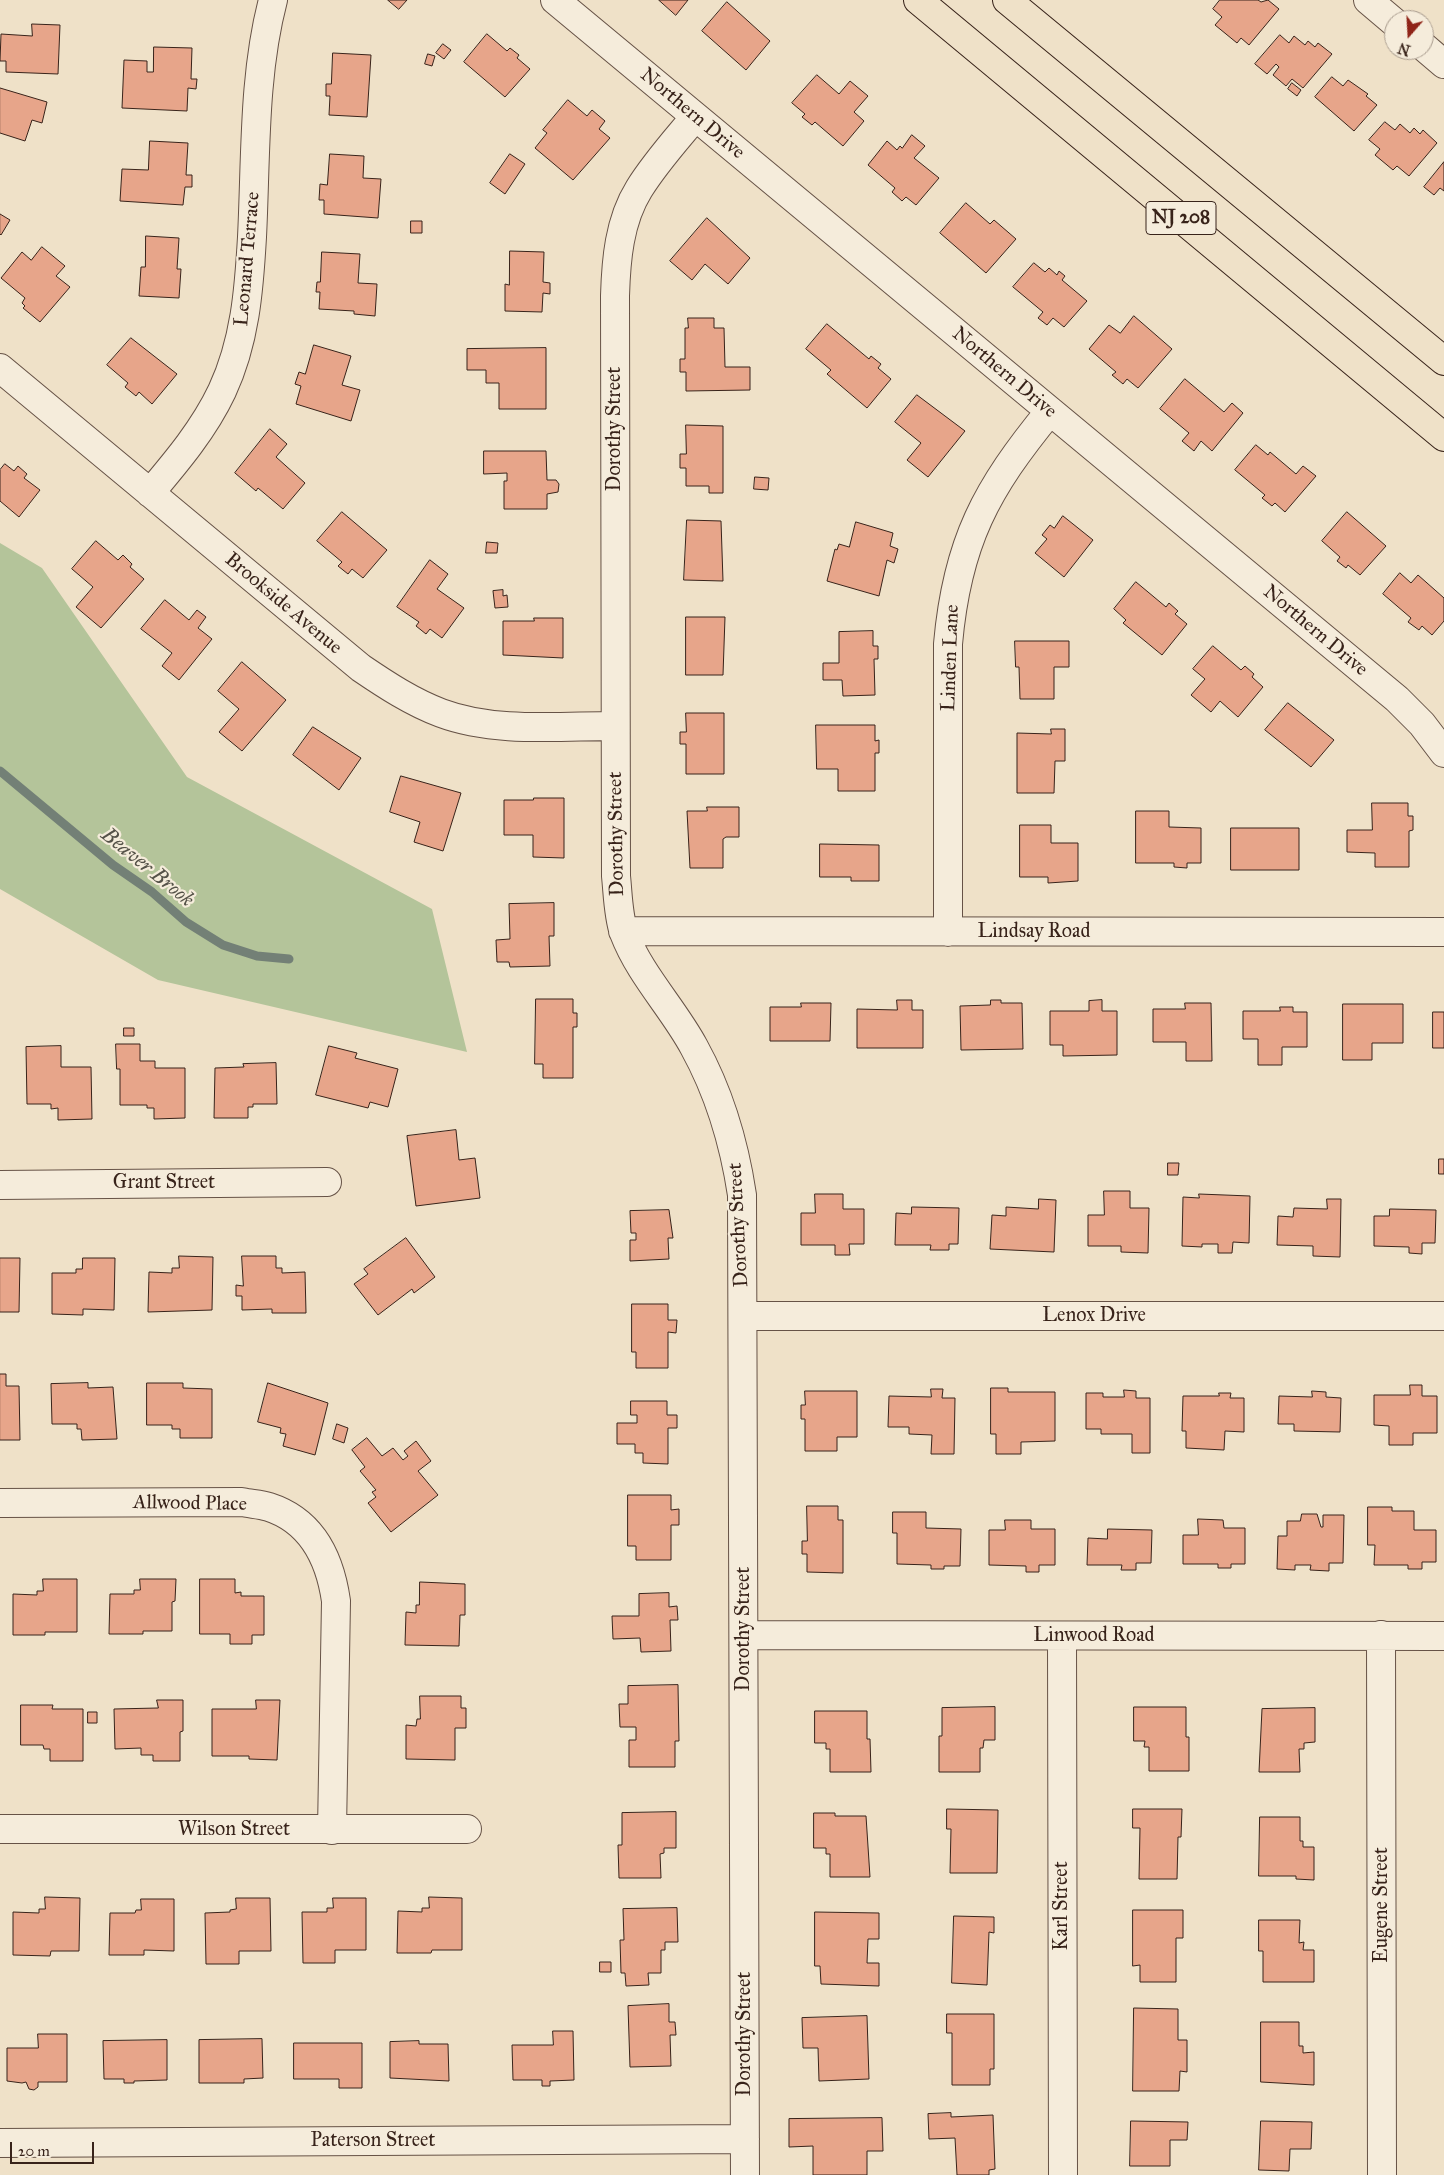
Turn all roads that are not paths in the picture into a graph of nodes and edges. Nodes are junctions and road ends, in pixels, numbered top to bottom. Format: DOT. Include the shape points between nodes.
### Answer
graph roads {
  1 [pos="274,0"];
  2 [pos="555,0"];
  3 [pos="918,0"];
  4 [pos="1007,0"];
  5 [pos="1368,0"];
  6 [pos="1384,14"];
  7 [pos="1434,56"];
  8 [pos="1444,64"];
  9 [pos="696,117"];
  10 [pos="1444,361"];
  11 [pos="0,368"];
  12 [pos="1050,411"];
  13 [pos="1444,437"];
  14 [pos="150,493"];
  15 [pos="615,726"];
  16 [pos="1444,753"];
  17 [pos="624,931"];
  18 [pos="948,932"];
  19 [pos="1444,932"];
  20 [pos="327,1182"];
  21 [pos="0,1185"];
  22 [pos="744,1316"];
  23 [pos="1444,1316"];
  24 [pos="0,1504"];
  25 [pos="744,1635"];
  26 [pos="1381,1635"];
  27 [pos="1062,1636"];
  28 [pos="1444,1636"];
  29 [pos="0,1829"];
  30 [pos="467,1829"];
  31 [pos="332,1830"];
  32 [pos="745,2139"];
  33 [pos="0,2143"];
  34 [pos="745,2175"];
  35 [pos="1063,2175"];
  36 [pos="1382,2175"];
  1 -- 14 [label="street, Leonard Terrace" via="265,31 250,279 240,337 222,391 204,425"];
  2 -- 9 [label="street, Northern Drive"];
  3 -- 13 [label="highway, NJ 208"];
  4 -- 10 [label="highway, NJ 208"];
  5 -- 6 [label="street"];
  7 -- 8 [label="street"];
  9 -- 12 [label="street, Northern Drive"];
  9 -- 15 [label="street, Dorothy Street" via="638,191 624,224 616,259"];
  11 -- 14 [label="street, Brookside Avenue"];
  12 -- 16 [label="street, Northern Drive" via="1397,699"];
  12 -- 18 [label="street, Linden Lane" via="996,482 961,562 952,603 948,644"];
  14 -- 15 [label="street, Brookside Avenue" via="361,668 398,693 441,713 485,724"];
  15 -- 17 [label="street, Dorothy Street" via="616,876"];
  17 -- 18 [label="street, Lindsay Road"];
  17 -- 22 [label="street, Dorothy Street" via="634,955 694,1045 727,1121 742,1195"];
  18 -- 19 [label="street, Lindsay Road"];
  20 -- 21 [label="street, Grant Street"];
  22 -- 23 [label="street, Lenox Drive"];
  22 -- 25 [label="street, Dorothy Street"];
  24 -- 31 [label="street, Allwood Place" via="242,1502 269,1507 292,1518 323,1552 332,1576 336,1601"];
  25 -- 27 [label="street, Linwood Road"];
  25 -- 32 [label="street, Dorothy Street"];
  26 -- 27 [label="street, Linwood Road"];
  26 -- 28 [label="street, Linwood Road"];
  26 -- 36 [label="street, Eugene Street"];
  27 -- 35 [label="street, Karl Street"];
  29 -- 31 [label="street, Wilson Street"];
  30 -- 31 [label="street, Wilson Street"];
  32 -- 33 [label="street, Paterson Street"];
  32 -- 34 [label="street, Dorothy Street"];
}
